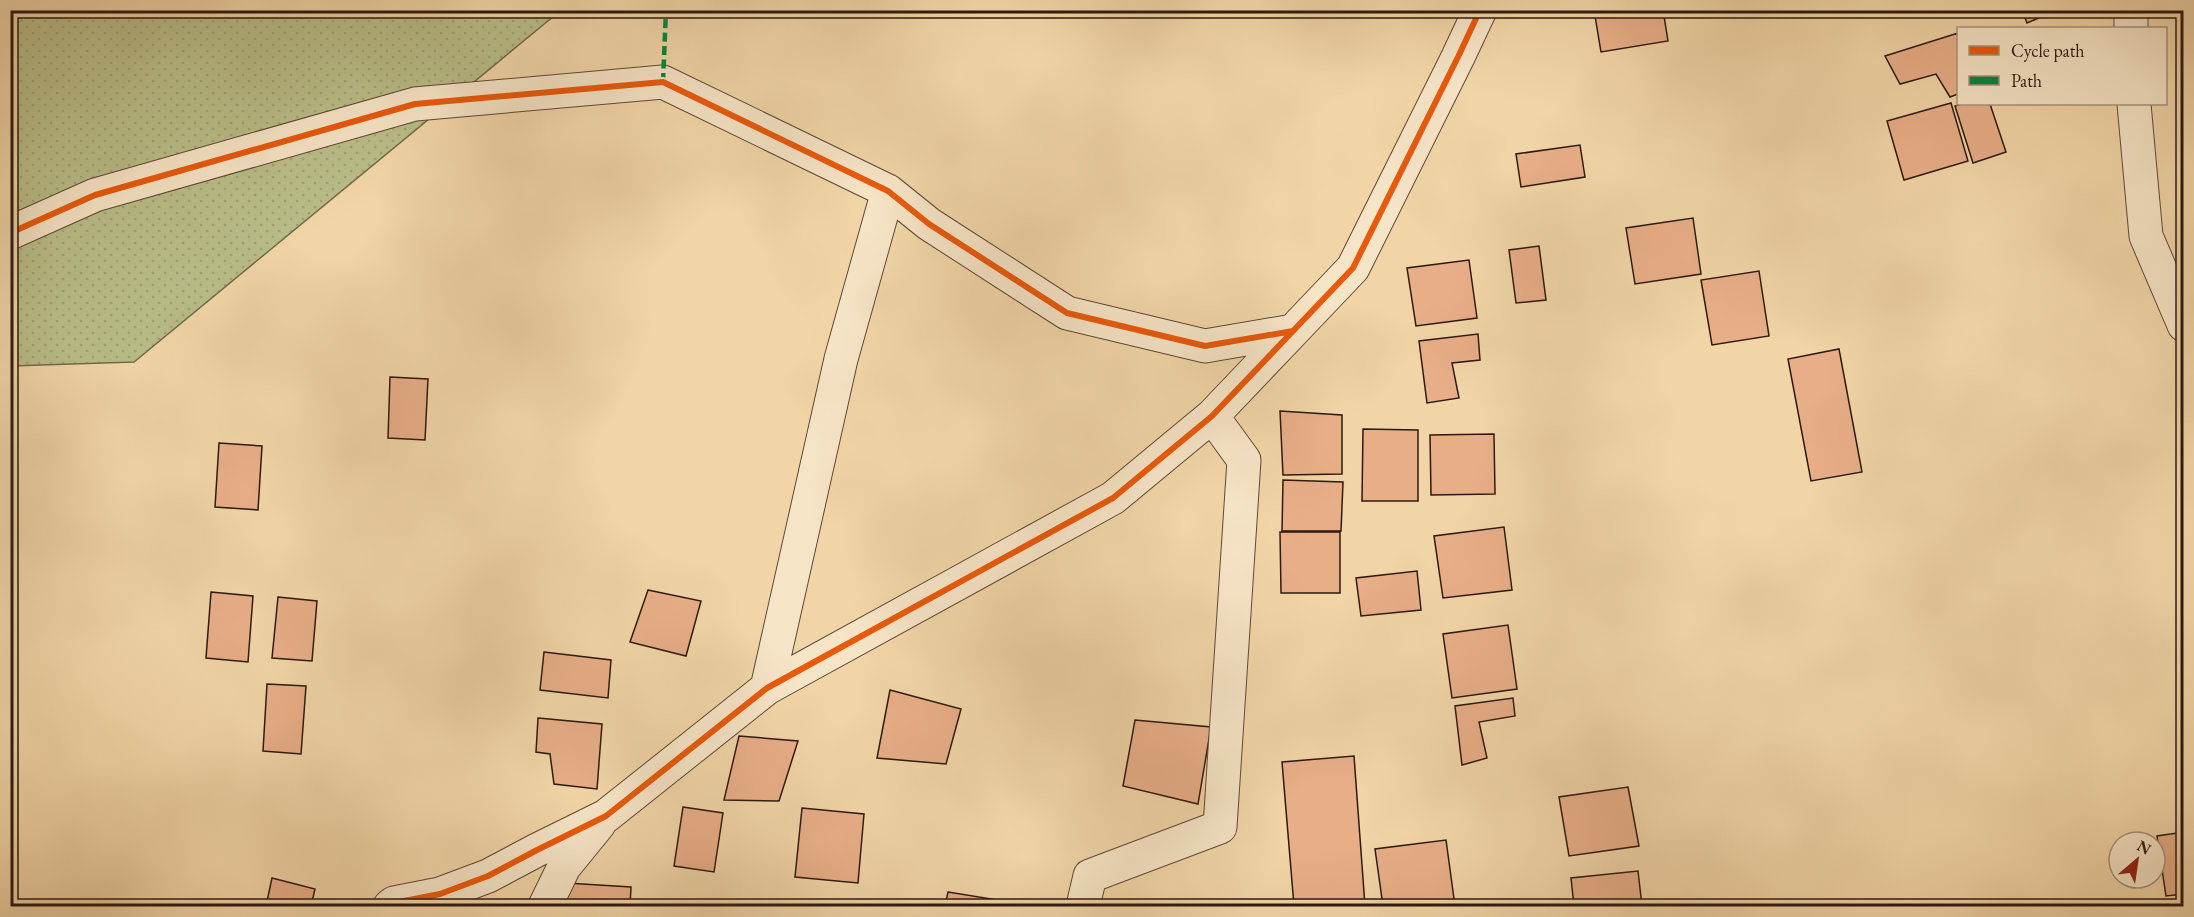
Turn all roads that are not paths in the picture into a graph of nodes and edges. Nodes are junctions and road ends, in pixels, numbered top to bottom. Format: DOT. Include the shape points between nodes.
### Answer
graph roads {
  1 [pos="1480,10"];
  2 [pos="2131,10"];
  3 [pos="2131,27"];
  4 [pos="2134,105"];
  5 [pos="888,191"];
  6 [pos="10,233"];
  7 [pos="2184,325"];
  8 [pos="1293,331"];
  9 [pos="1212,416"];
  10 [pos="767,688"];
  11 [pos="606,816"];
  12 [pos="390,906"];
  13 [pos="545,906"];
  14 [pos="1083,906"];
  1 -- 8 [label="street" via="1353,268"];
  2 -- 3 [label="street"];
  4 -- 7 [label="street" via="2146,236"];
  5 -- 6 [label="street" via="663,82 415,104 95,195"];
  5 -- 8 [label="street" via="929,224 1067,313 1205,346"];
  5 -- 10 [label="street" via="841,359"];
  8 -- 9 [label="street"];
  9 -- 10 [label="street" via="1113,498"];
  9 -- 14 [label="street" via="1244,460 1220,827 1090,876"];
  10 -- 11 [label="street"];
  11 -- 12 [label="street" via="488,876 440,894"];
  11 -- 13 [label="street" via="564,867"];
}
